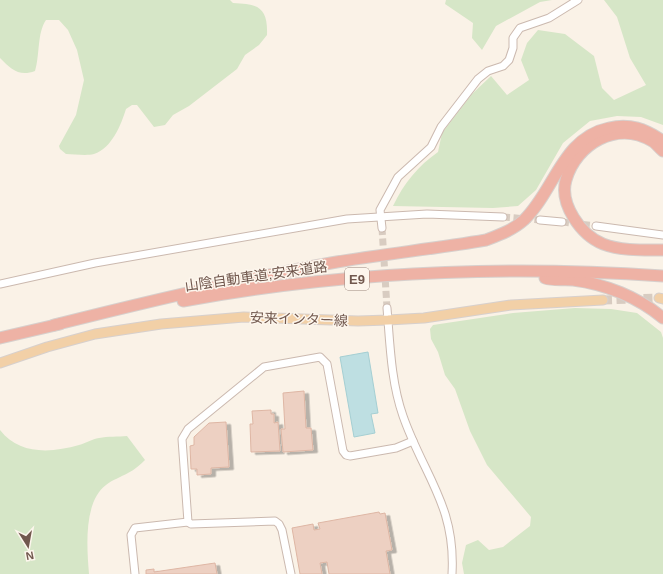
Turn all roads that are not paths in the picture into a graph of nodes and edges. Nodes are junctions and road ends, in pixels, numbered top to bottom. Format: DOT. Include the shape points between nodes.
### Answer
graph roads {
  1 [pos="578,0"];
  2 [pos="663,141"];
  3 [pos="663,151"];
  4 [pos="503,216"];
  5 [pos="380,217"];
  6 [pos="540,220"];
  7 [pos="562,222"];
  8 [pos="596,226"];
  9 [pos="382,228"];
  10 [pos="663,236"];
  11 [pos="663,250"];
  12 [pos="530,271"];
  13 [pos="663,276"];
  14 [pos="0,284"];
  15 [pos="603,300"];
  16 [pos="387,308"];
  17 [pos="663,318"];
  18 [pos="388,320"];
  19 [pos="54,325"];
  20 [pos="0,338"];
  21 [pos="0,363"];
  22 [pos="413,441"];
  23 [pos="188,522"];
  24 [pos="135,574"];
  25 [pos="291,574"];
  26 [pos="452,574"];
  1 -- 5 [label="street" via="549,18 520,28 512,38 513,48 509,60 478,79 441,127 431,146 398,177 380,210"];
  2 -- 19 [label="highway" via="648,131 629,126 597,130 580,141 567,156 538,203 523,220 509,230 486,240 257,277"];
  3 -- 11 [label="highway" via="651,141 631,134 611,134 590,143 574,159 565,182 566,199 573,218 585,233 602,244 623,249"];
  4 -- 5 [label="street" via="427,214"];
  5 -- 9 [label="street"];
  5 -- 14 [label="street" via="347,219 95,263"];
  6 -- 7 [label="street"];
  8 -- 10 [label="street"];
  12 -- 13 [label="highway, 山陰自動車道;安来道路 / E9"];
  12 -- 17 [label="highway" via="548,279 573,280 619,292"];
  12 -- 19 [label="highway, 山陰自動車道;安来道路 / E9" via="394,276 311,283 191,300"];
  15 -- 18 [label="main road, 安来インター線" via="511,305 424,318"];
  16 -- 18 [label="street"];
  18 -- 21 [label="main road, 安来インター線" via="244,317 161,324 95,334"];
  18 -- 22 [label="street" via="396,392"];
  19 -- 20 [label="highway, 山陰自動車道;安来道路 / E9"];
  22 -- 23 [label="street" via="396,448 346,455 343,451 324,359 320,357 264,367 184,434"];
  22 -- 26 [label="street" via="443,502 450,526"];
  23 -- 24 [label="street" via="135,528 131,535"];
  23 -- 25 [label="street" via="191,524 275,521 282,530"];
}
